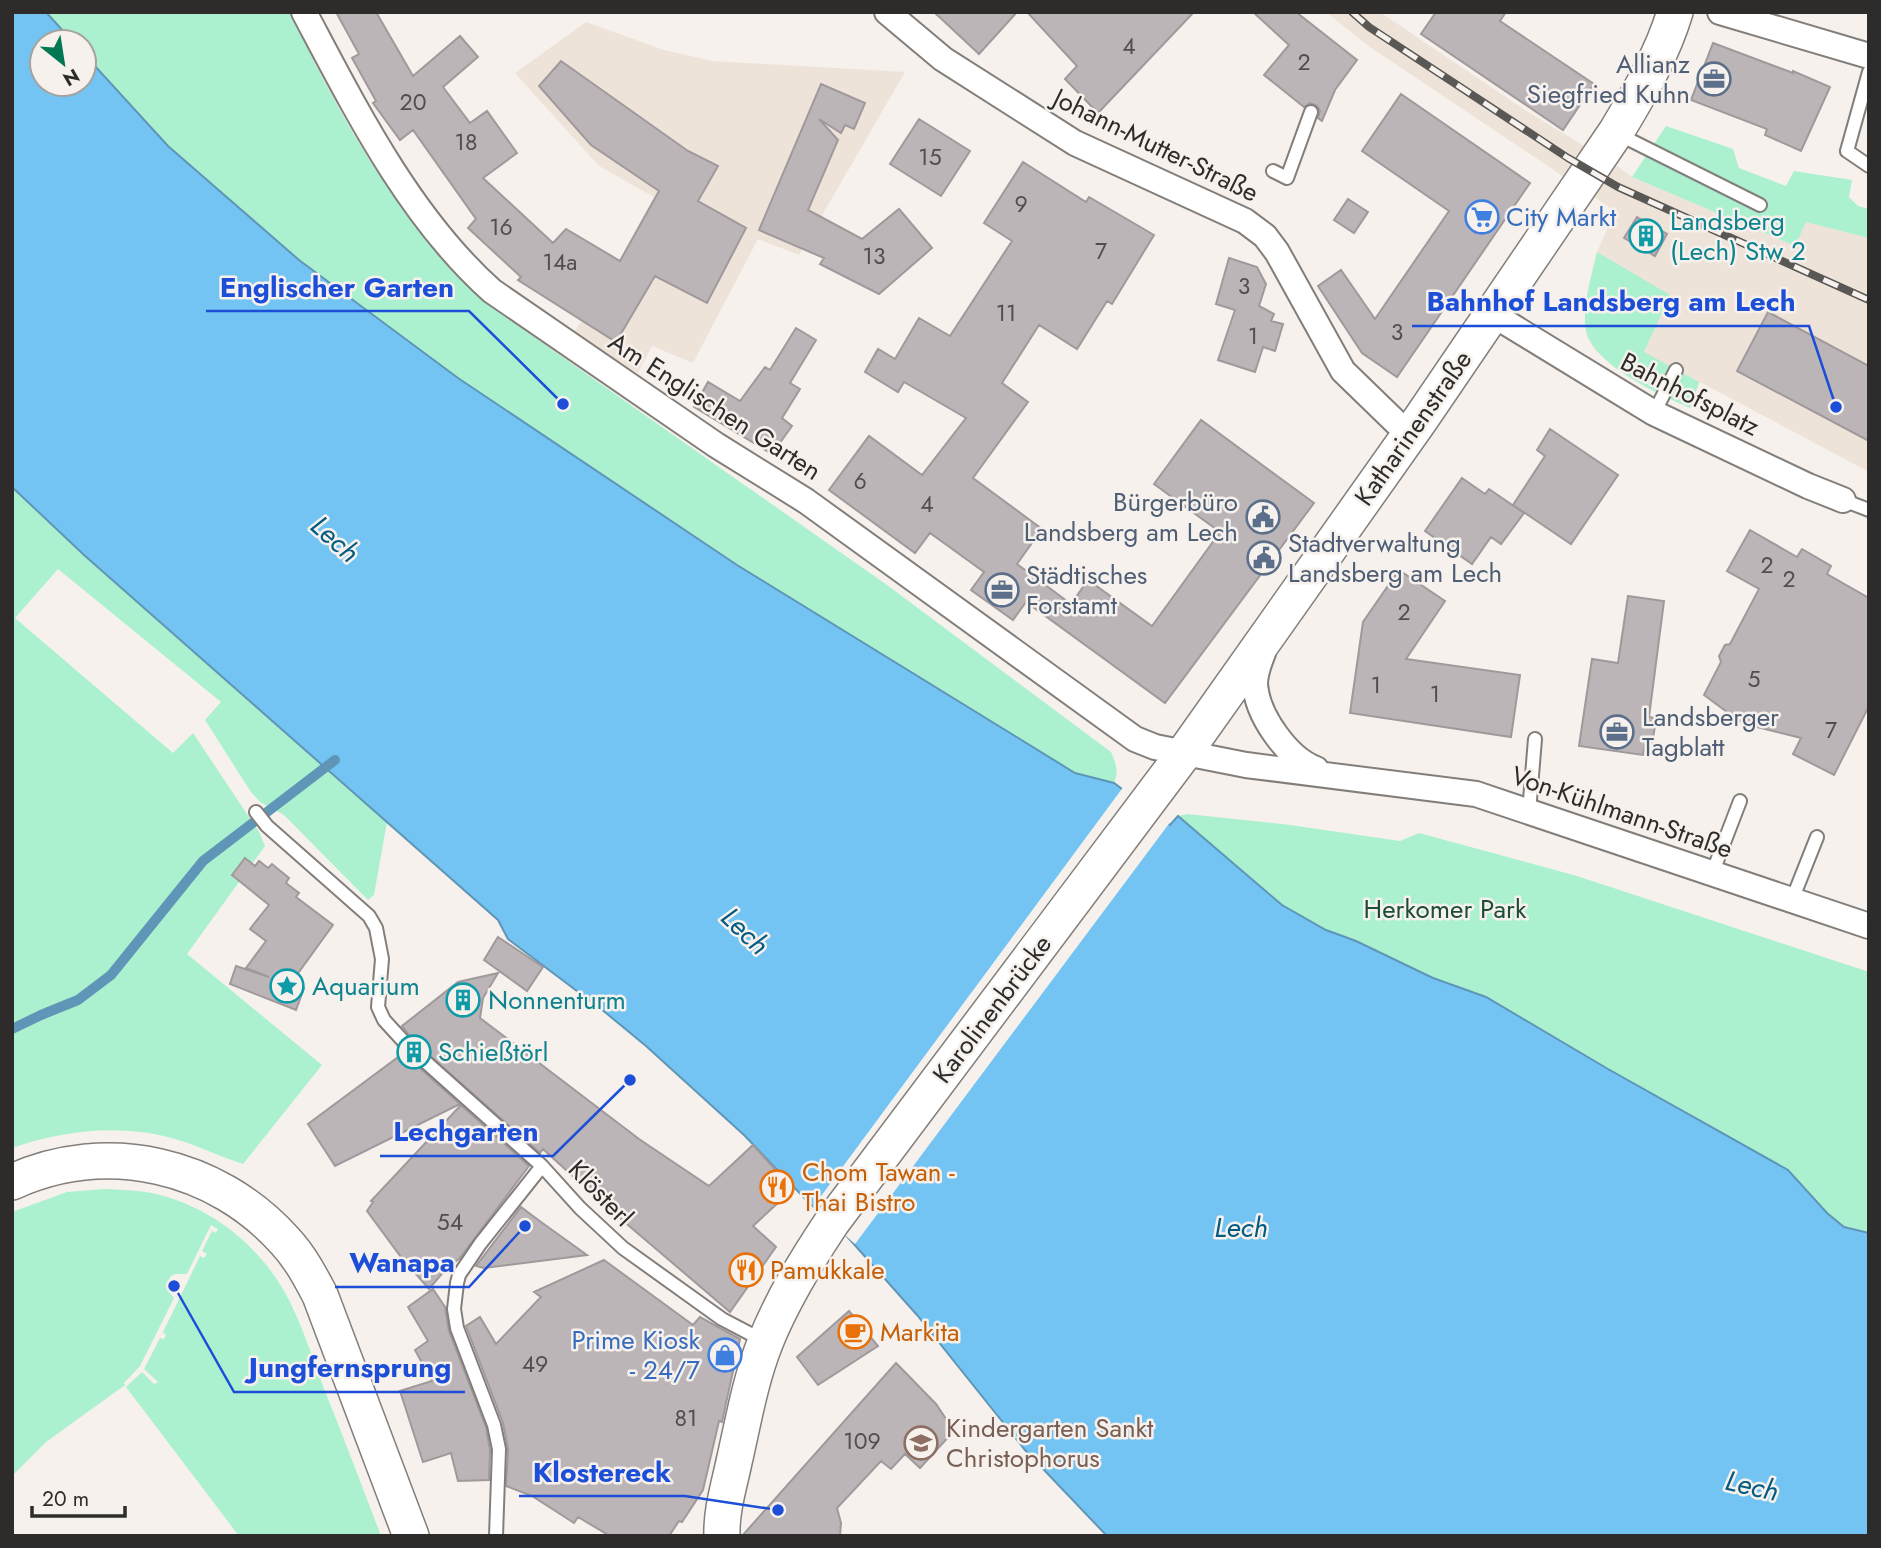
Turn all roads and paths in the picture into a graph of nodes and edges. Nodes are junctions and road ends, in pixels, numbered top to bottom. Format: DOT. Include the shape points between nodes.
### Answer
graph roads {
  1 [pos="304,12"];
  2 [pos="887,12"];
  3 [pos="1675,12"];
  4 [pos="1720,12"];
  5 [pos="1869,56"];
  6 [pos="1869,72"];
  7 [pos="1311,112"];
  8 [pos="1616,132"];
  9 [pos="1869,166"];
  10 [pos="1273,171"];
  11 [pos="1760,205"];
  12 [pos="1492,314"];
  13 [pos="1676,370"];
  14 [pos="1654,413"];
  15 [pos="1409,435"];
  16 [pos="1843,499"];
  17 [pos="1869,510"];
  18 [pos="1270,635"];
  19 [pos="1535,739"];
  20 [pos="1185,752"];
  21 [pos="1351,778"];
  22 [pos="1153,796"];
  23 [pos="1740,801"];
  24 [pos="1529,812"];
  25 [pos="261,818"];
  26 [pos="1816,837"];
  27 [pos="1712,874"];
  28 [pos="1792,900"];
  29 [pos="1869,926"];
  30 [pos="406,1044"];
  31 [pos="419,1056"];
  32 [pos="542,1166"];
  33 [pos="12,1182"];
  34 [pos="765,1342"];
  35 [pos="411,1536"];
  36 [pos="496,1536"];
  37 [pos="722,1536"];
  1 -- 20 [label="street, Am Englischen Garten" via="350,100 404,186 450,248 492,290 806,501 1135,739"];
  2 -- 15 [label="street, Johann-Mutter-Straße" via="943,59 1075,144 1245,220 1265,236 1343,372"];
  3 -- 8 [label="main road, Katharinenstraße" via="1644,84"];
  4 -- 5 [label="street"];
  6 -- 9 [label="lane" via="1847,151"];
  7 -- 10 [label="lane" via="1287,178"];
  8 -- 11 [label="lane"];
  8 -- 12 [label="main road, Katharinenstraße"];
  12 -- 14 [label="street, Bahnhofsplatz"];
  12 -- 15 [label="main road, Katharinenstraße"];
  13 -- 14 [label="lane"];
  14 -- 16 [label="street, Bahnhofsplatz"];
  15 -- 18 [label="main road, Katharinenstraße"];
  16 -- 17 [label="lane, Bahnhofsplatz"];
  18 -- 20 [label="main road, Katharinenstraße"];
  18 -- 21 [label="street, Von-Kühlmann-Straße" via="1255,685 1269,723 1298,761"];
  19 -- 24 [label="lane"];
  20 -- 21 [label="street, Von-Kühlmann-Straße"];
  20 -- 22 [label="main road, Katharinenstraße"];
  21 -- 24 [label="street, Von-Kühlmann-Straße" via="1476,794"];
  22 -- 34 [label="main road, Karolinenbrücke" via="832,1222 783,1302"];
  23 -- 27 [label="lane"];
  24 -- 27 [label="street, Von-Kühlmann-Straße"];
  25 -- 30 [label="lane" via="369,916 382,960 377,999 384,1020"];
  26 -- 28 [label="lane"];
  27 -- 28 [label="street, Von-Kühlmann-Straße"];
  28 -- 29 [label="street, Von-Kühlmann-Straße"];
  31 -- 32 [label="lane, Klösterl"];
  32 -- 34 [label="lane, Klösterl" via="623,1248 722,1319"];
  32 -- 36 [label="lane" via="480,1244 457,1283 457,1328 499,1449"];
  33 -- 35 [label="main road" via="43,1170 102,1160 160,1166 214,1186 263,1219 303,1264 320,1295"];
  34 -- 37 [label="main road, Karolinenbrücke" via="740,1435"];
}
